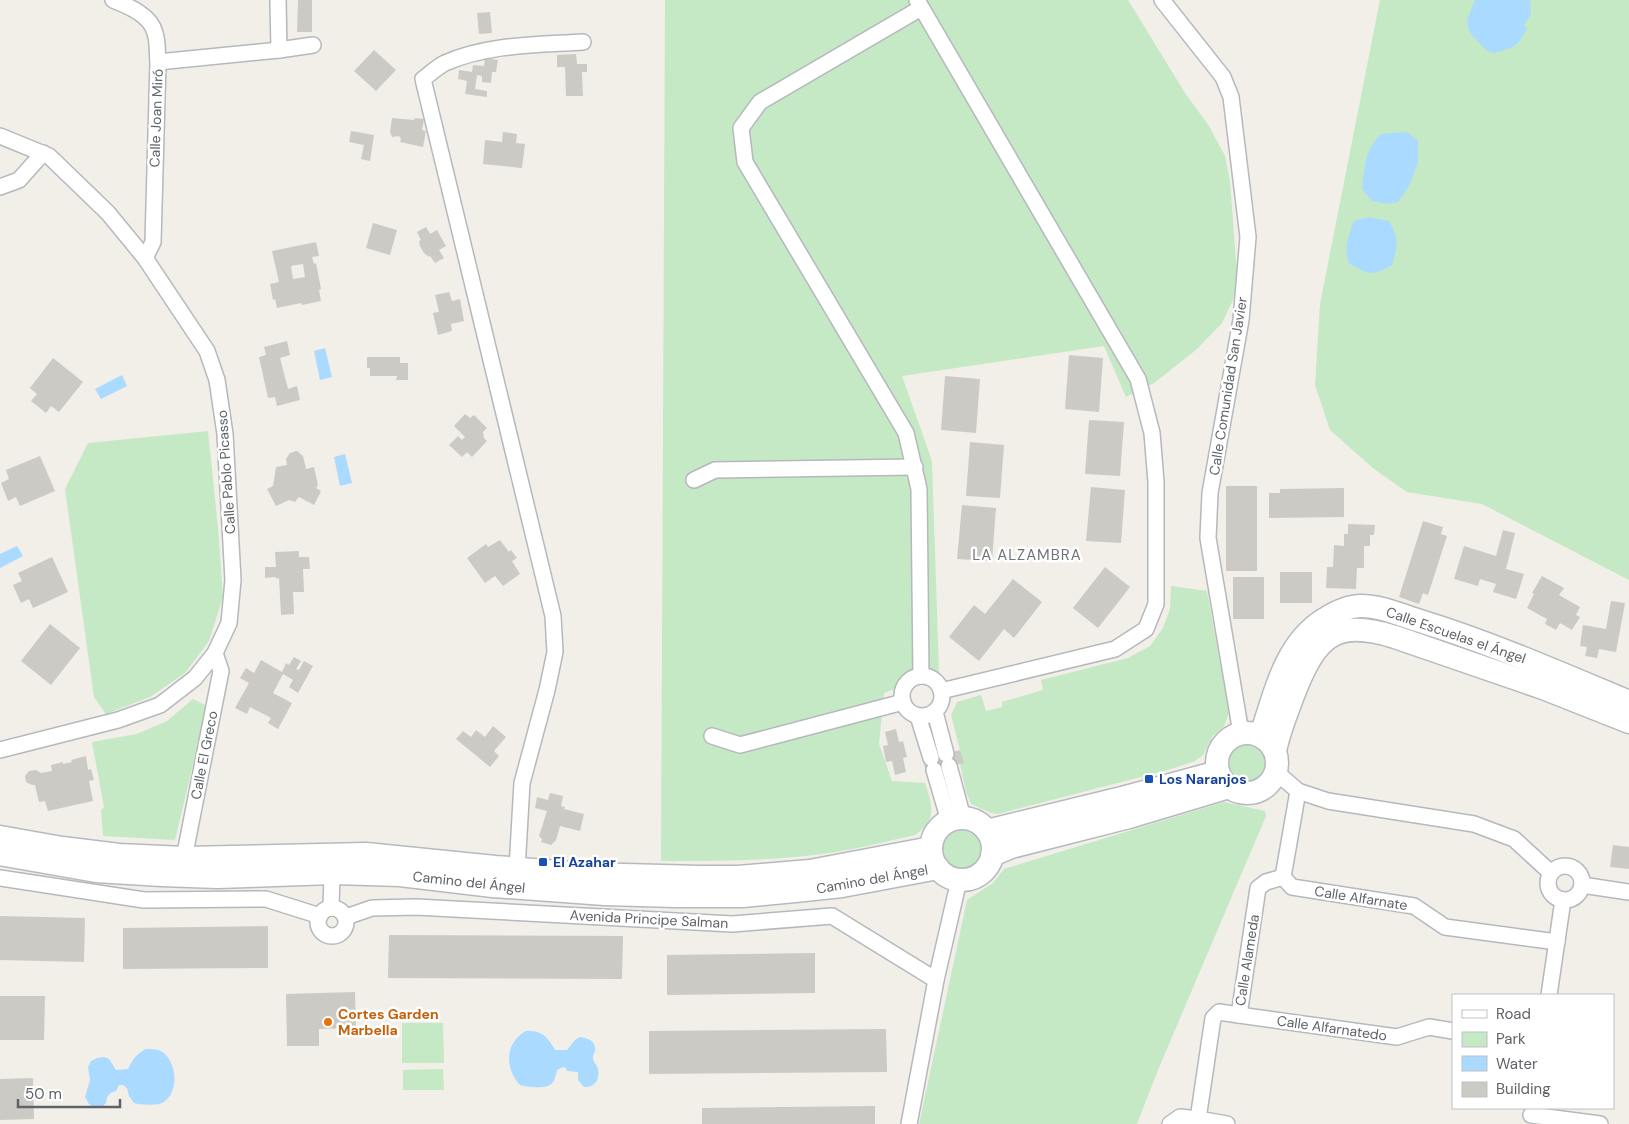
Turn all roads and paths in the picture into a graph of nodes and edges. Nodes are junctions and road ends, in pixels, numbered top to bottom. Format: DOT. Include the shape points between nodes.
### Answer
graph roads {
  1 [pos="113,0"];
  2 [pos="278,0"];
  3 [pos="1162,0"];
  4 [pos="919,4"];
  5 [pos="583,42"];
  6 [pos="313,45"];
  7 [pos="279,50"];
  8 [pos="158,62"];
  9 [pos="0,136"];
  10 [pos="43,153"];
  11 [pos="0,187"];
  12 [pos="145,258"];
  13 [pos="915,467"];
  14 [pos="694,480"];
  15 [pos="215,653"];
  16 [pos="921,676"];
  17 [pos="941,691"];
  18 [pos="903,702"];
  19 [pos="1629,702"];
  20 [pos="934,712"];
  21 [pos="918,716"];
  22 [pos="1629,722"];
  23 [pos="712,736"];
  24 [pos="1263,748"];
  25 [pos="0,750"];
  26 [pos="1224,779"];
  27 [pos="1298,791"];
  28 [pos="956,819"];
  29 [pos="988,830"];
  30 [pos="0,837"];
  31 [pos="0,854"];
  32 [pos="992,855"];
  33 [pos="184,858"];
  34 [pos="934,858"];
  35 [pos="517,869"];
  36 [pos="332,873"];
  37 [pos="1551,873"];
  38 [pos="1283,877"];
  39 [pos="0,878"];
  40 [pos="958,880"];
  41 [pos="1582,885"];
  42 [pos="1629,892"];
  43 [pos="1563,900"];
  44 [pos="325,912"];
  45 [pos="346,917"];
  46 [pos="1556,942"];
  47 [pos="936,980"];
  48 [pos="1549,994"];
  49 [pos="1239,1015"];
  50 [pos="1452,1031"];
  51 [pos="1531,1115"];
  52 [pos="1198,1119"];
  53 [pos="909,1124"];
  54 [pos="1170,1124"];
  55 [pos="1228,1124"];
  56 [pos="1600,1124"];
  1 -- 8 [label="street, Calle Joan Miró" via="128,6 150,22 156,34"];
  2 -- 7 [label="street"];
  3 -- 24 [label="street, Calle Comunidad San Javier" via="1223,77 1231,97 1248,237 1241,320 1210,493 1208,538"];
  4 -- 13 [label="street" via="760,102 741,128 745,162 906,433"];
  4 -- 17 [label="street" via="1138,379 1152,433 1156,482 1156,604 1146,629 1115,649"];
  5 -- 35 [label="street" via="503,48 466,55 443,64 423,79 554,616 554,652 547,690 522,783"];
  6 -- 7 [label="street"];
  7 -- 8 [label="street"];
  8 -- 12 [label="street, Calle Joan Miró" via="153,242"];
  9 -- 10 [label="street, Calle Pablo Picasso"];
  10 -- 11 [label="street" via="19,180"];
  10 -- 12 [label="street, Calle Pablo Picasso" via="108,213"];
  12 -- 15 [label="street, Calle Pablo Picasso" via="207,351 217,380 225,434 233,580 229,623"];
  13 -- 14 [label="street" via="715,470"];
  13 -- 16 [label="street" via="919,489"];
  15 -- 25 [label="street, Calle Pablo Picasso" via="195,678 160,705 118,720"];
  15 -- 33 [label="street, Calle El Greco" via="221,671"];
  16 -- 17 [label="street" via="933,680"];
  16 -- 18 [label="street" via="906,685"];
  17 -- 20 [label="street" via="942,698"];
  18 -- 21 [label="street"];
  18 -- 23 [label="street" via="740,745"];
  19 -- 24 [label="street, Calle Escuelas el Ángel" via="1438,626 1361,606 1324,619 1296,648 1286,664"];
  20 -- 21 [label="street"];
  20 -- 28 [label="street" via="948,760"];
  21 -- 28 [label="street" via="932,764"];
  22 -- 24 [label="street, Calle Escuelas el Ángel" via="1543,688 1377,631 1346,631 1325,640 1311,655 1279,733"];
  24 -- 26 [label="street" via="1230,738 1217,759"];
  24 -- 26 [label="street" via="1272,780 1265,787 1256,792 1237,792"];
  24 -- 27 [label="street"];
  26 -- 29 [label="street" via="1135,795"];
  26 -- 32 [label="street" via="1129,817 1011,847"];
  27 -- 37 [label="street" via="1328,801 1474,824 1514,839"];
  27 -- 38 [label="street"];
  28 -- 29 [label="street" via="977,821"];
  28 -- 34 [label="street" via="936,831"];
  29 -- 32 [label="street"];
  30 -- 33 [label="street, Camino del Ángel" via="118,855"];
  31 -- 36 [label="street, Camino del Ángel" via="96,871 162,876"];
  32 -- 40 [label="street" via="989,864 976,876"];
  33 -- 35 [label="street, Camino del Ángel" via="366,854"];
  34 -- 35 [label="street, Camino del Ángel" via="738,876 648,876"];
  34 -- 36 [label="street, Camino del Ángel" via="842,886 743,896 606,894 400,875"];
  34 -- 40 [label="street" via="947,876"];
  36 -- 44 [label="street"];
  37 -- 41 [label="street" via="1558,867 1575,869 1581,876"];
  37 -- 43 [label="street" via="1549,890"];
  38 -- 46 [label="street, Calle Alfarnate" via="1292,887 1414,906 1445,927"];
  38 -- 49 [label="street, Calle Alameda" via="1258,888"];
  39 -- 44 [label="street" via="144,900 266,899"];
  40 -- 47 [label="street"];
  41 -- 42 [label="street"];
  41 -- 43 [label="street" via="1572,899"];
  43 -- 46 [label="street"];
  44 -- 45 [label="street" via="340,910"];
  44 -- 45 [label="street" via="318,923 325,934 332,936 344,930"];
  45 -- 47 [label="street, Avenida Principe Salman" via="372,908 416,907 732,924 832,916"];
  46 -- 48 [label="street"];
  47 -- 53 [label="street"];
  49 -- 50 [label="street, Calle Alfarnatedo" via="1397,1037 1429,1027"];
  49 -- 52 [label="street, Calle Alameda" via="1219,1012 1213,1018"];
  51 -- 56 [label="street"];
  52 -- 54 [label="street" via="1180,1118"];
  52 -- 55 [label="street"];
}
